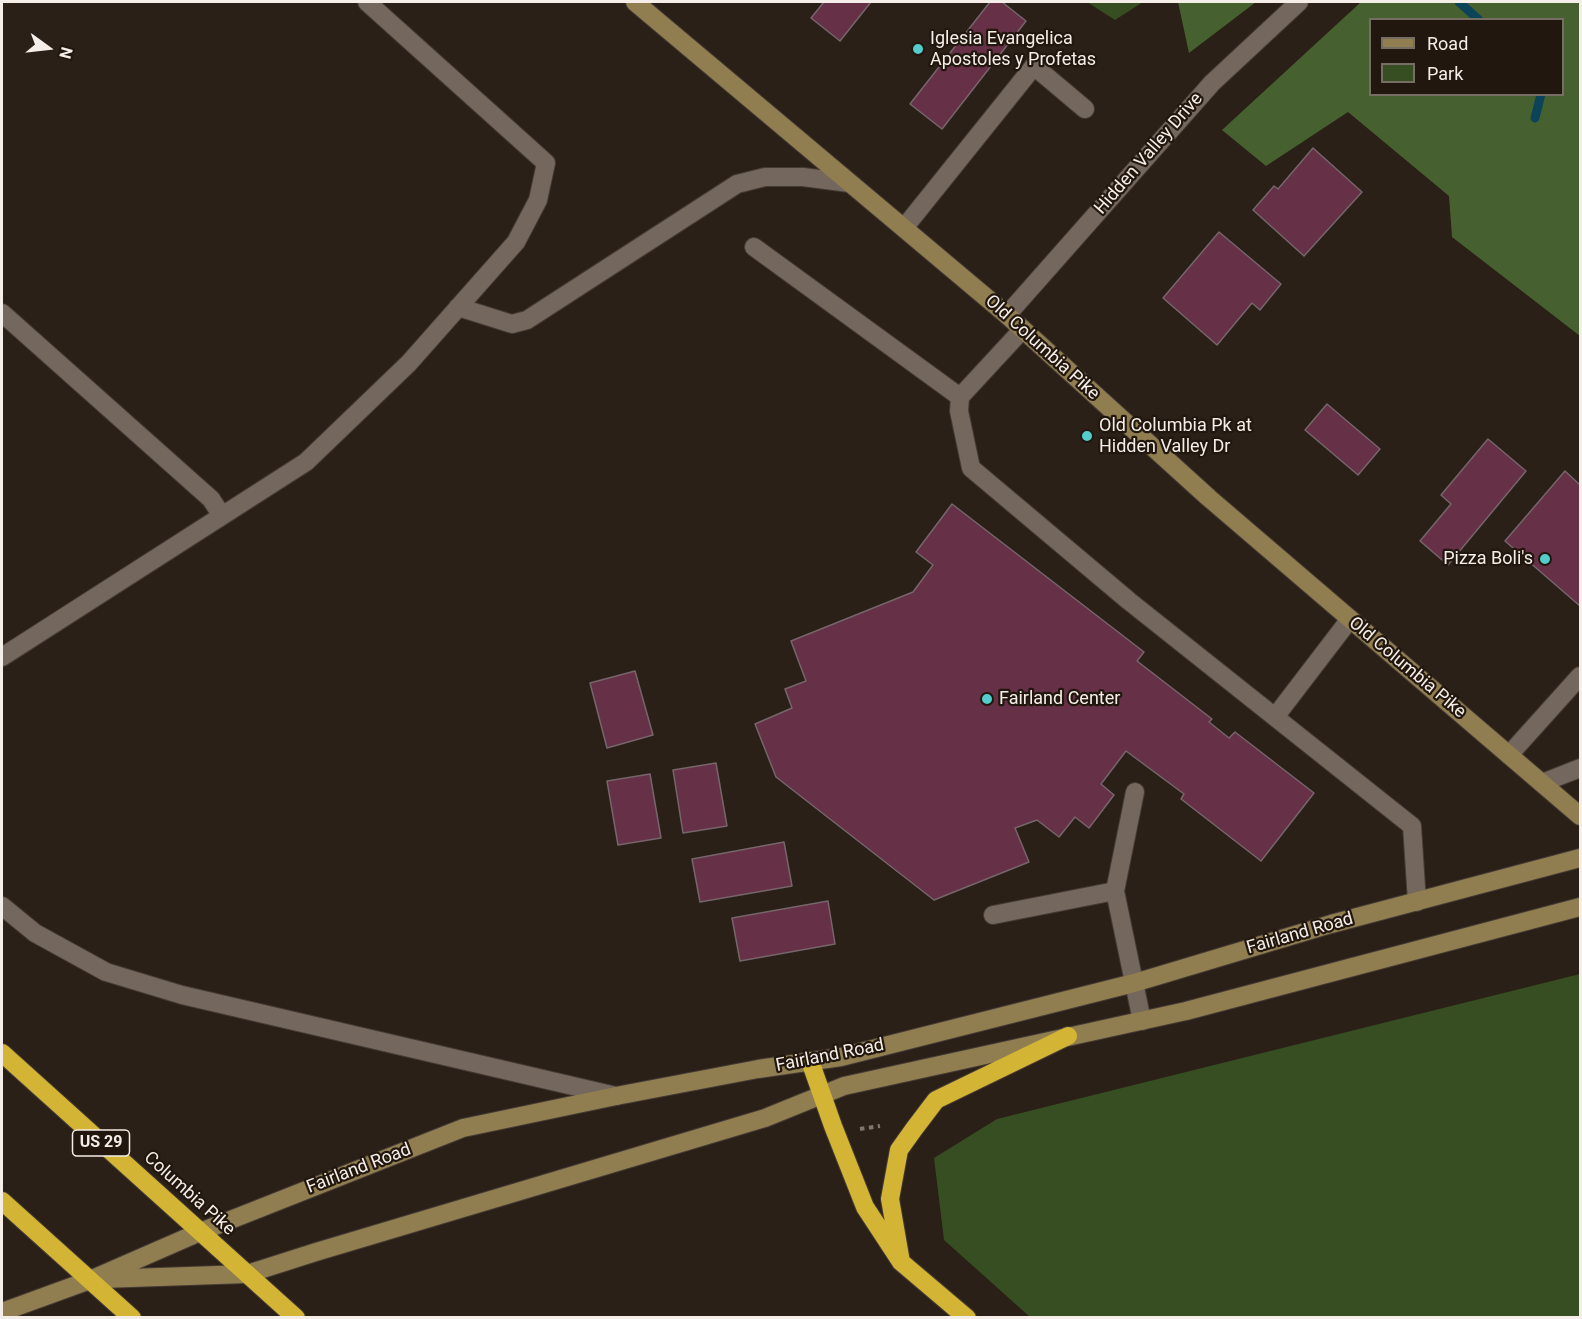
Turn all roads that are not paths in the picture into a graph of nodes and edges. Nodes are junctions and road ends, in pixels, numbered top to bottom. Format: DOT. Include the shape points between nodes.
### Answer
graph roads {
  1 [pos="368,2"];
  2 [pos="635,2"];
  3 [pos="1299,2"];
  4 [pos="1085,109"];
  5 [pos="849,183"];
  6 [pos="904,228"];
  7 [pos="754,247"];
  8 [pos="458,307"];
  9 [pos="2,313"];
  10 [pos="1007,315"];
  11 [pos="1022,330"];
  12 [pos="960,396"];
  13 [pos="222,516"];
  14 [pos="1350,619"];
  15 [pos="2,657"];
  16 [pos="1581,676"];
  17 [pos="1275,717"];
  18 [pos="1509,755"];
  19 [pos="1581,768"];
  20 [pos="1542,783"];
  21 [pos="1135,792"];
  22 [pos="1581,816"];
  23 [pos="1581,858"];
  24 [pos="1115,891"];
  25 [pos="1417,902"];
  26 [pos="2,906"];
  27 [pos="1581,907"];
  28 [pos="993,915"];
  29 [pos="1134,983"];
  30 [pos="1142,1021"];
  31 [pos="1068,1036"];
  32 [pos="2,1053"];
  33 [pos="810,1061"];
  34 [pos="616,1096"];
  35 [pos="822,1096"];
  36 [pos="2,1201"];
  37 [pos="200,1232"];
  38 [pos="901,1262"];
  39 [pos="247,1274"];
  40 [pos="90,1280"];
  41 [pos="2,1312"];
  42 [pos="132,1317"];
  43 [pos="296,1317"];
  44 [pos="967,1317"];
  1 -- 8 [label="street" via="546,163 538,200 516,242"];
  2 -- 5 [label="main road, Old Columbia Pike"];
  3 -- 10 [label="street, Hidden Valley Drive" via="1212,83"];
  4 -- 6 [label="street" via="1034,66"];
  5 -- 6 [label="main road, Old Columbia Pike"];
  5 -- 8 [label="street" via="765,177 737,184 527,320 512,324"];
  6 -- 10 [label="main road, Old Columbia Pike"];
  7 -- 12 [label="street"];
  8 -- 13 [label="street" via="409,363 306,462"];
  9 -- 13 [label="street" via="211,499"];
  10 -- 11 [label="main road, Old Columbia Pike"];
  11 -- 12 [label="street"];
  11 -- 14 [label="main road, Old Columbia Pike"];
  12 -- 17 [label="street" via="959,411 971,468"];
  13 -- 15 [label="street"];
  14 -- 17 [label="street"];
  14 -- 18 [label="main road, Old Columbia Pike"];
  16 -- 18 [label="street"];
  17 -- 25 [label="street" via="1412,826"];
  18 -- 20 [label="main road, Old Columbia Pike"];
  19 -- 20 [label="street"];
  20 -- 22 [label="main road, Old Columbia Pike"];
  21 -- 24 [label="street"];
  23 -- 25 [label="main road, Fairland Road"];
  24 -- 28 [label="street"];
  24 -- 29 [label="street"];
  25 -- 29 [label="main road, Fairland Road"];
  26 -- 34 [label="street" via="35,933 106,972 182,995"];
  27 -- 30 [label="main road, Fairland Road"];
  29 -- 30 [label="street"];
  29 -- 33 [label="main road, Fairland Road" via="841,1057"];
  30 -- 31 [label="main road, Fairland Road"];
  31 -- 35 [label="main road, Fairland Road" via="844,1086"];
  31 -- 38 [label="highway" via="936,1100 914,1129 899,1150 890,1199"];
  32 -- 37 [label="highway, Columbia Pike / US 29"];
  33 -- 34 [label="main road, Fairland Road"];
  33 -- 35 [label="highway"];
  34 -- 37 [label="main road, Fairland Road" via="463,1128"];
  35 -- 38 [label="highway" via="865,1207"];
  35 -- 39 [label="main road, Fairland Road" via="765,1118"];
  36 -- 40 [label="highway"];
  37 -- 39 [label="highway, Columbia Pike / US 29"];
  37 -- 40 [label="main road, Fairland Road"];
  38 -- 44 [label="highway"];
  39 -- 40 [label="main road, Fairland Road"];
  39 -- 43 [label="highway, Columbia Pike / US 29"];
  40 -- 41 [label="main road, Fairland Road"];
  40 -- 42 [label="highway"];
}
